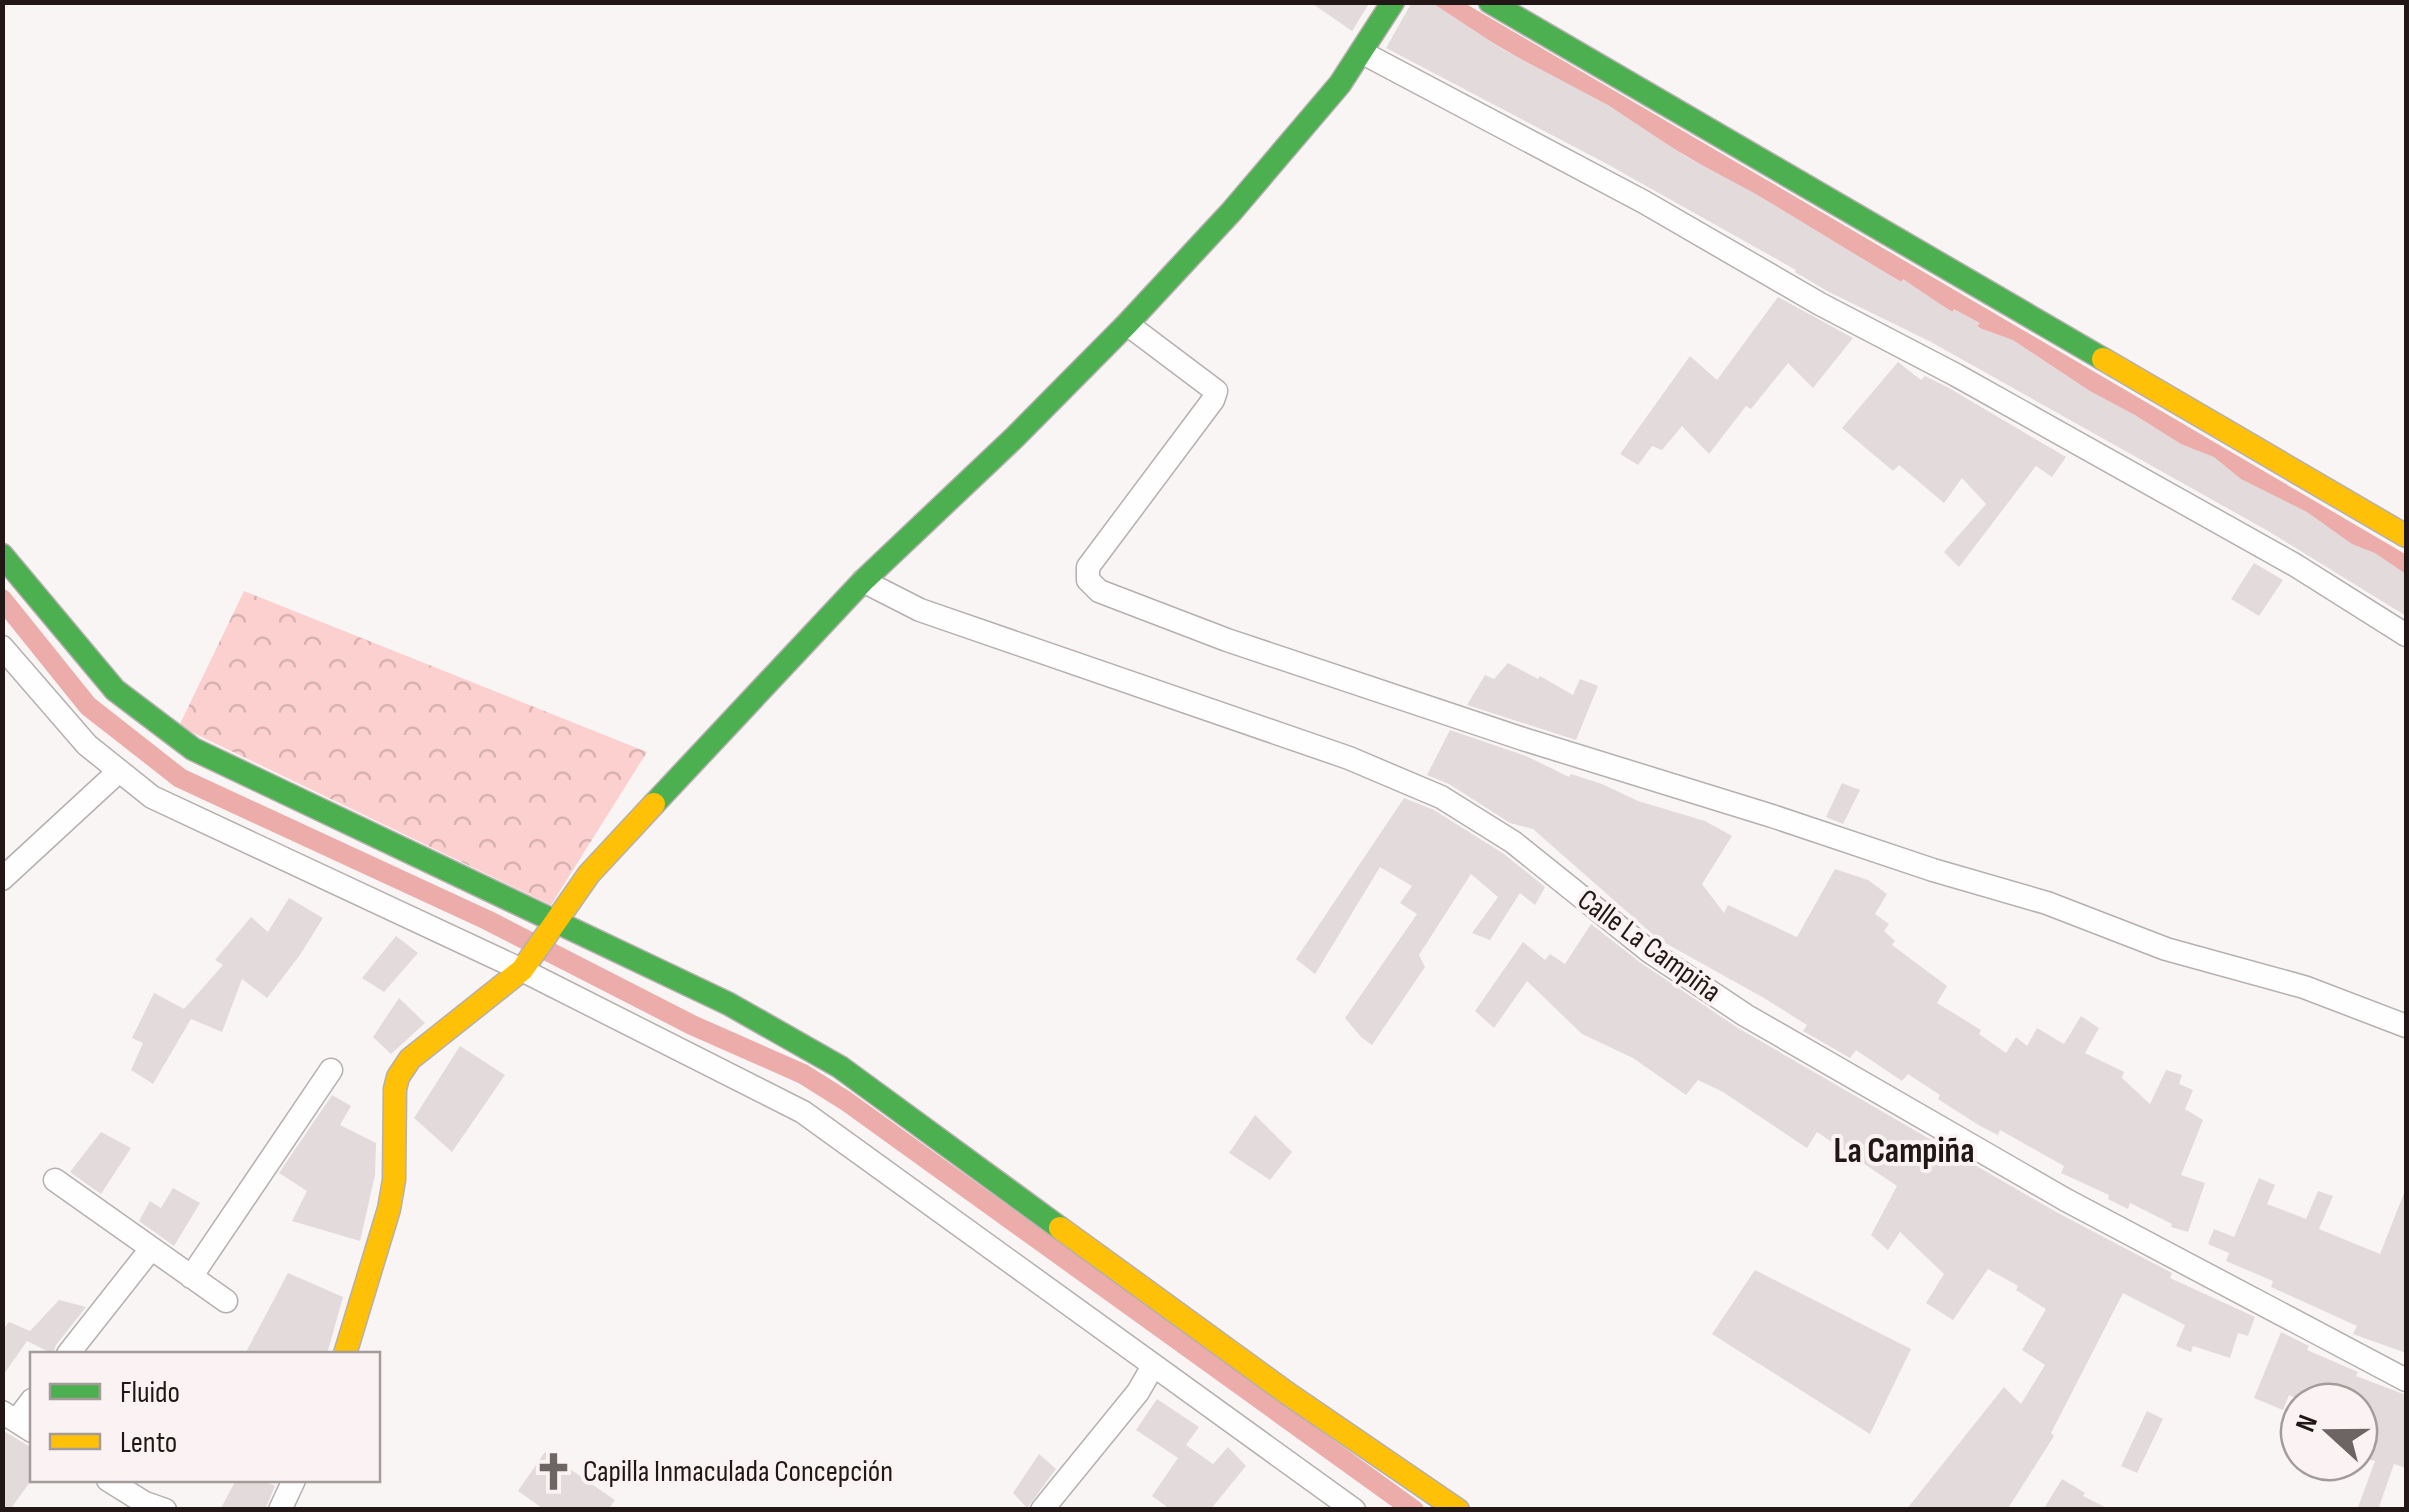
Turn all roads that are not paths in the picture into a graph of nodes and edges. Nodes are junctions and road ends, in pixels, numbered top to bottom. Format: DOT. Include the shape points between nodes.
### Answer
graph roads {
  1 [pos="1393,2"];
  2 [pos="1490,2"];
  3 [pos="1363,53"];
  4 [pos="1126,324"];
  5 [pos="2406,536"];
  6 [pos="2,555"];
  7 [pos="864,580"];
  8 [pos="2406,636"];
  9 [pos="2,647"];
  10 [pos="119,771"];
  11 [pos="2,879"];
  12 [pos="553,926"];
  13 [pos="528,963"];
  14 [pos="2406,1026"];
  15 [pos="332,1070"];
  16 [pos="54,1180"];
  17 [pos="150,1250"];
  18 [pos="191,1277"];
  19 [pos="226,1301"];
  20 [pos="70,1352"];
  21 [pos="346,1352"];
  22 [pos="1153,1366"];
  23 [pos="2406,1380"];
  24 [pos="111,1482"];
  25 [pos="293,1482"];
  26 [pos="164,1510"];
  27 [pos="280,1510"];
  28 [pos="1042,1510"];
  29 [pos="1354,1510"];
  30 [pos="1458,1510"];
  1 -- 3 [label="street"];
  2 -- 5 [label="street"];
  3 -- 4 [label="street" via="1244,197"];
  3 -- 8 [label="street" via="1956,375 2295,565"];
  4 -- 7 [label="street"];
  4 -- 14 [label="street" via="1215,396 1088,566 1088,580 1099,591 1504,733 2046,903 2166,949 2304,986"];
  6 -- 12 [label="street" via="115,690 194,749"];
  7 -- 12 [label="street" via="589,874"];
  7 -- 23 [label="street, Calle La Campiña" via="920,610 1441,796 1745,1015 2066,1200"];
  9 -- 10 [label="street" via="87,745"];
  10 -- 11 [label="street"];
  10 -- 13 [label="street" via="152,797"];
  12 -- 13 [label="street"];
  12 -- 30 [label="street" via="729,1004 816,1051"];
  13 -- 21 [label="street" via="427,1042 398,1077 394,1180"];
  13 -- 22 [label="street" via="803,1112"];
  15 -- 18 [label="street"];
  16 -- 17 [label="street"];
  17 -- 18 [label="street"];
  17 -- 20 [label="street"];
  18 -- 19 [label="street"];
  22 -- 28 [label="street"];
  22 -- 29 [label="street"];
  24 -- 26 [label="street"];
  25 -- 27 [label="street"];
}
